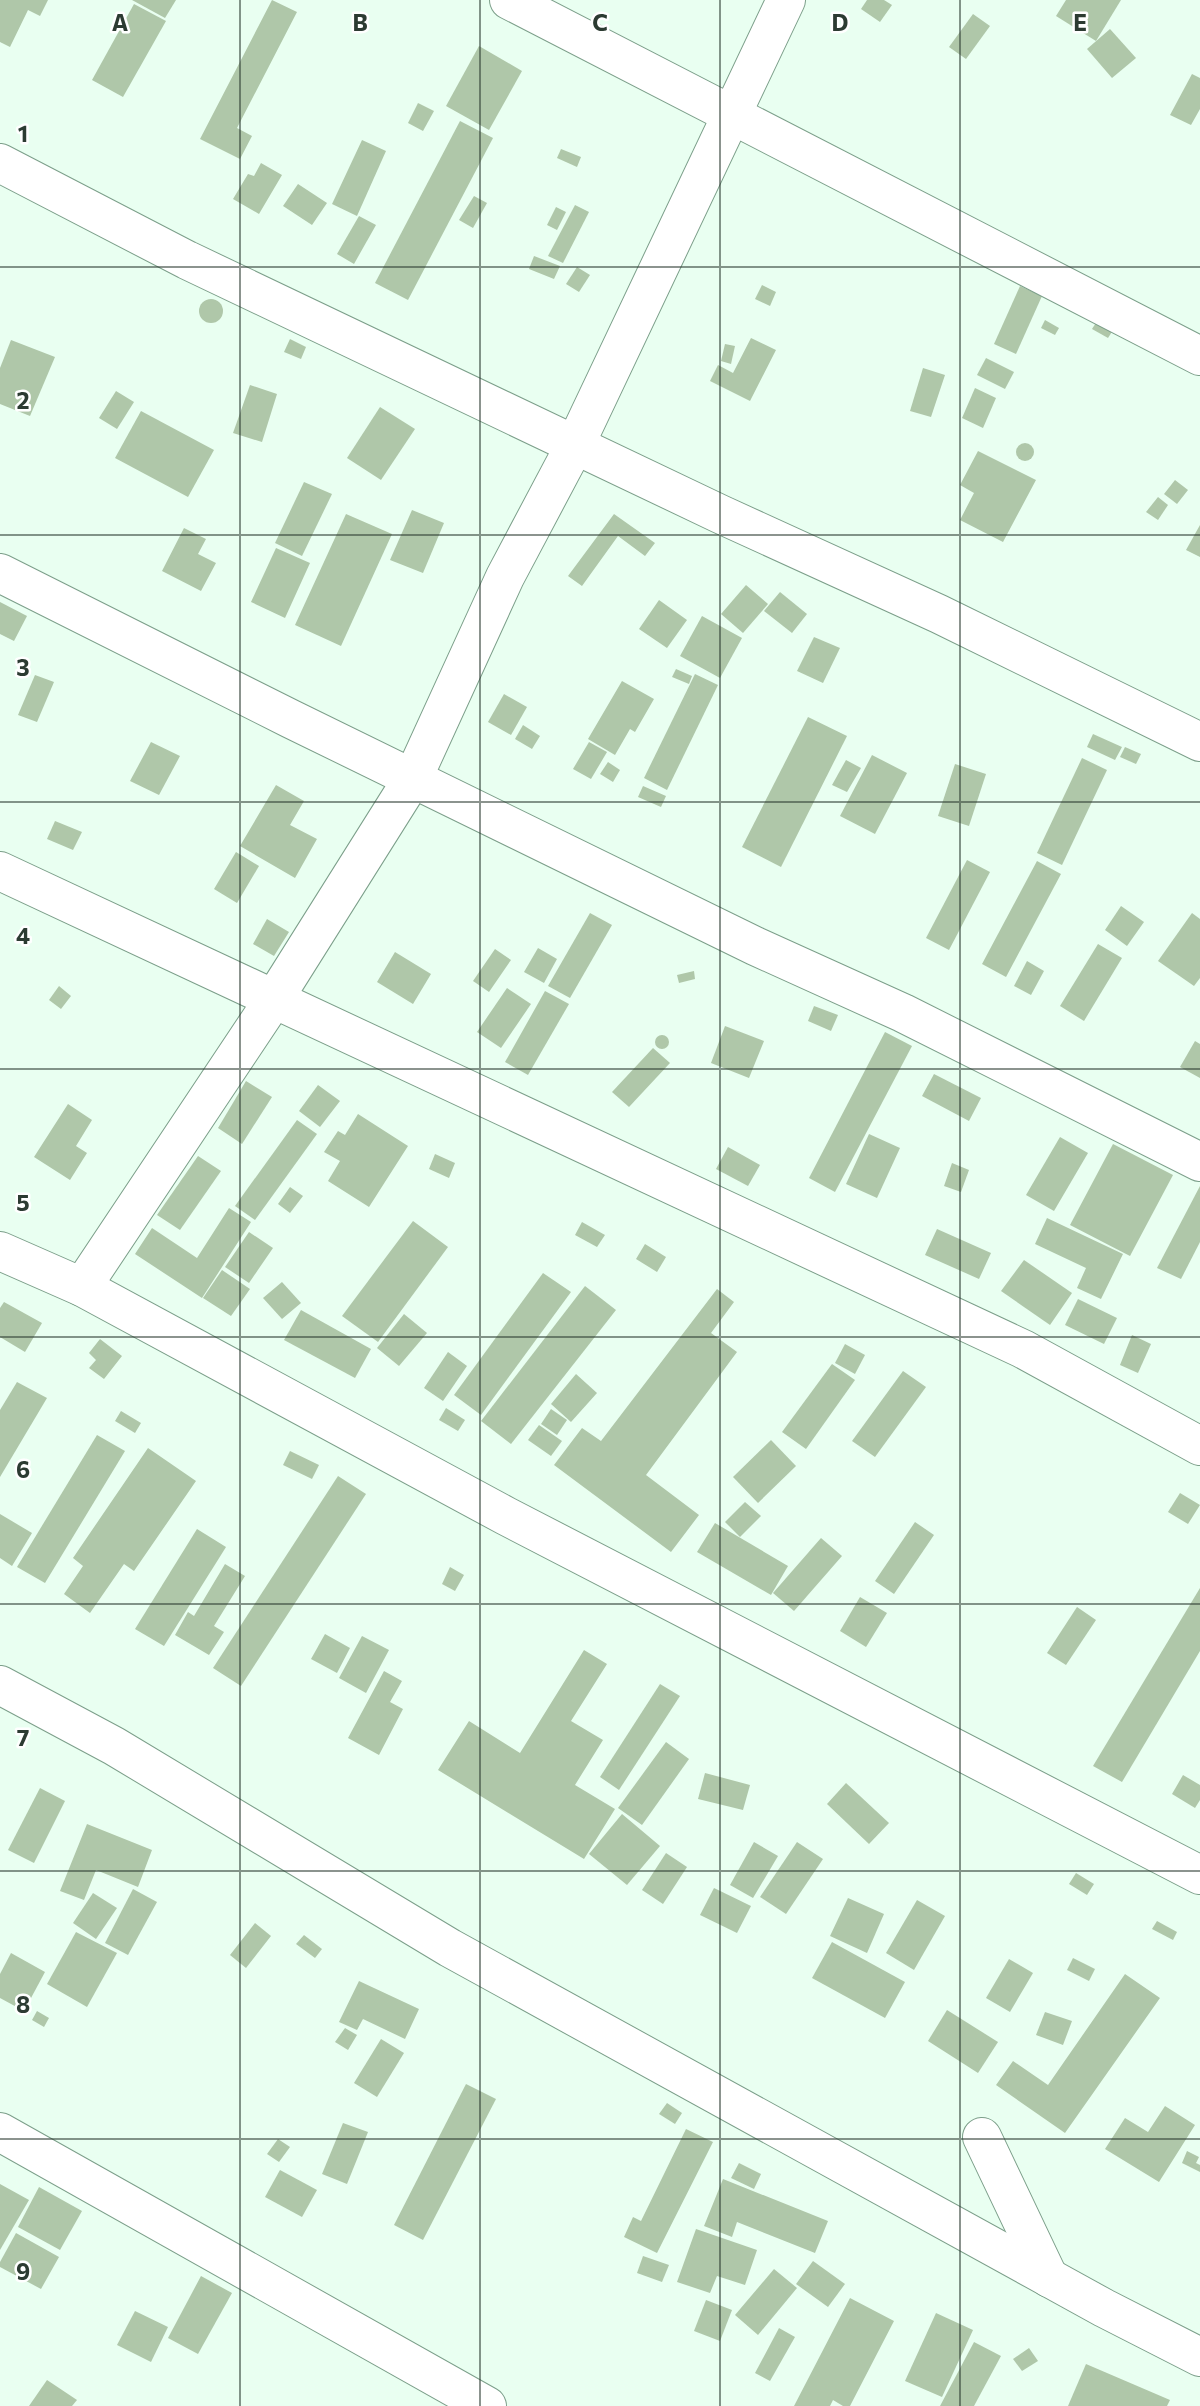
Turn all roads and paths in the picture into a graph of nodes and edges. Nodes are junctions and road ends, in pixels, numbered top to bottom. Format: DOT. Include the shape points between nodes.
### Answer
graph roads {
  1 [pos="509,0"];
  2 [pos="786,0"];
  3 [pos="732,114"];
  4 [pos="0,163"];
  5 [pos="1200,355"];
  6 [pos="576,443"];
  7 [pos="0,573"];
  8 [pos="1200,742"];
  9 [pos="413,778"];
  10 [pos="0,871"];
  11 [pos="274,999"];
  12 [pos="1200,1163"];
  13 [pos="0,1251"];
  14 [pos="82,1287"];
  15 [pos="1200,1446"];
  16 [pos="0,1685"];
  17 [pos="1200,1875"];
  18 [pos="0,2132"];
  19 [pos="982,2137"];
  20 [pos="1049,2278"];
  21 [pos="1200,2357"];
  22 [pos="488,2406"];
  1 -- 3 [label="street"];
  2 -- 3 [label="street"];
  3 -- 5 [label="street"];
  3 -- 6 [label="street"];
  4 -- 6 [label="street" via="187,260"];
  6 -- 8 [label="street"];
  6 -- 9 [label="street" via="505,577"];
  7 -- 9 [label="street"];
  9 -- 11 [label="street"];
  9 -- 12 [label="street" via="755,946 903,1013"];
  10 -- 11 [label="street"];
  11 -- 14 [label="street"];
  11 -- 15 [label="street" via="1023,1349"];
  13 -- 14 [label="street"];
  14 -- 17 [label="street" via="506,1516"];
  16 -- 20 [label="street" via="114,1746 463,1955"];
  18 -- 22 [label="street"];
  19 -- 20 [label="street"];
  20 -- 21 [label="street"];
}
